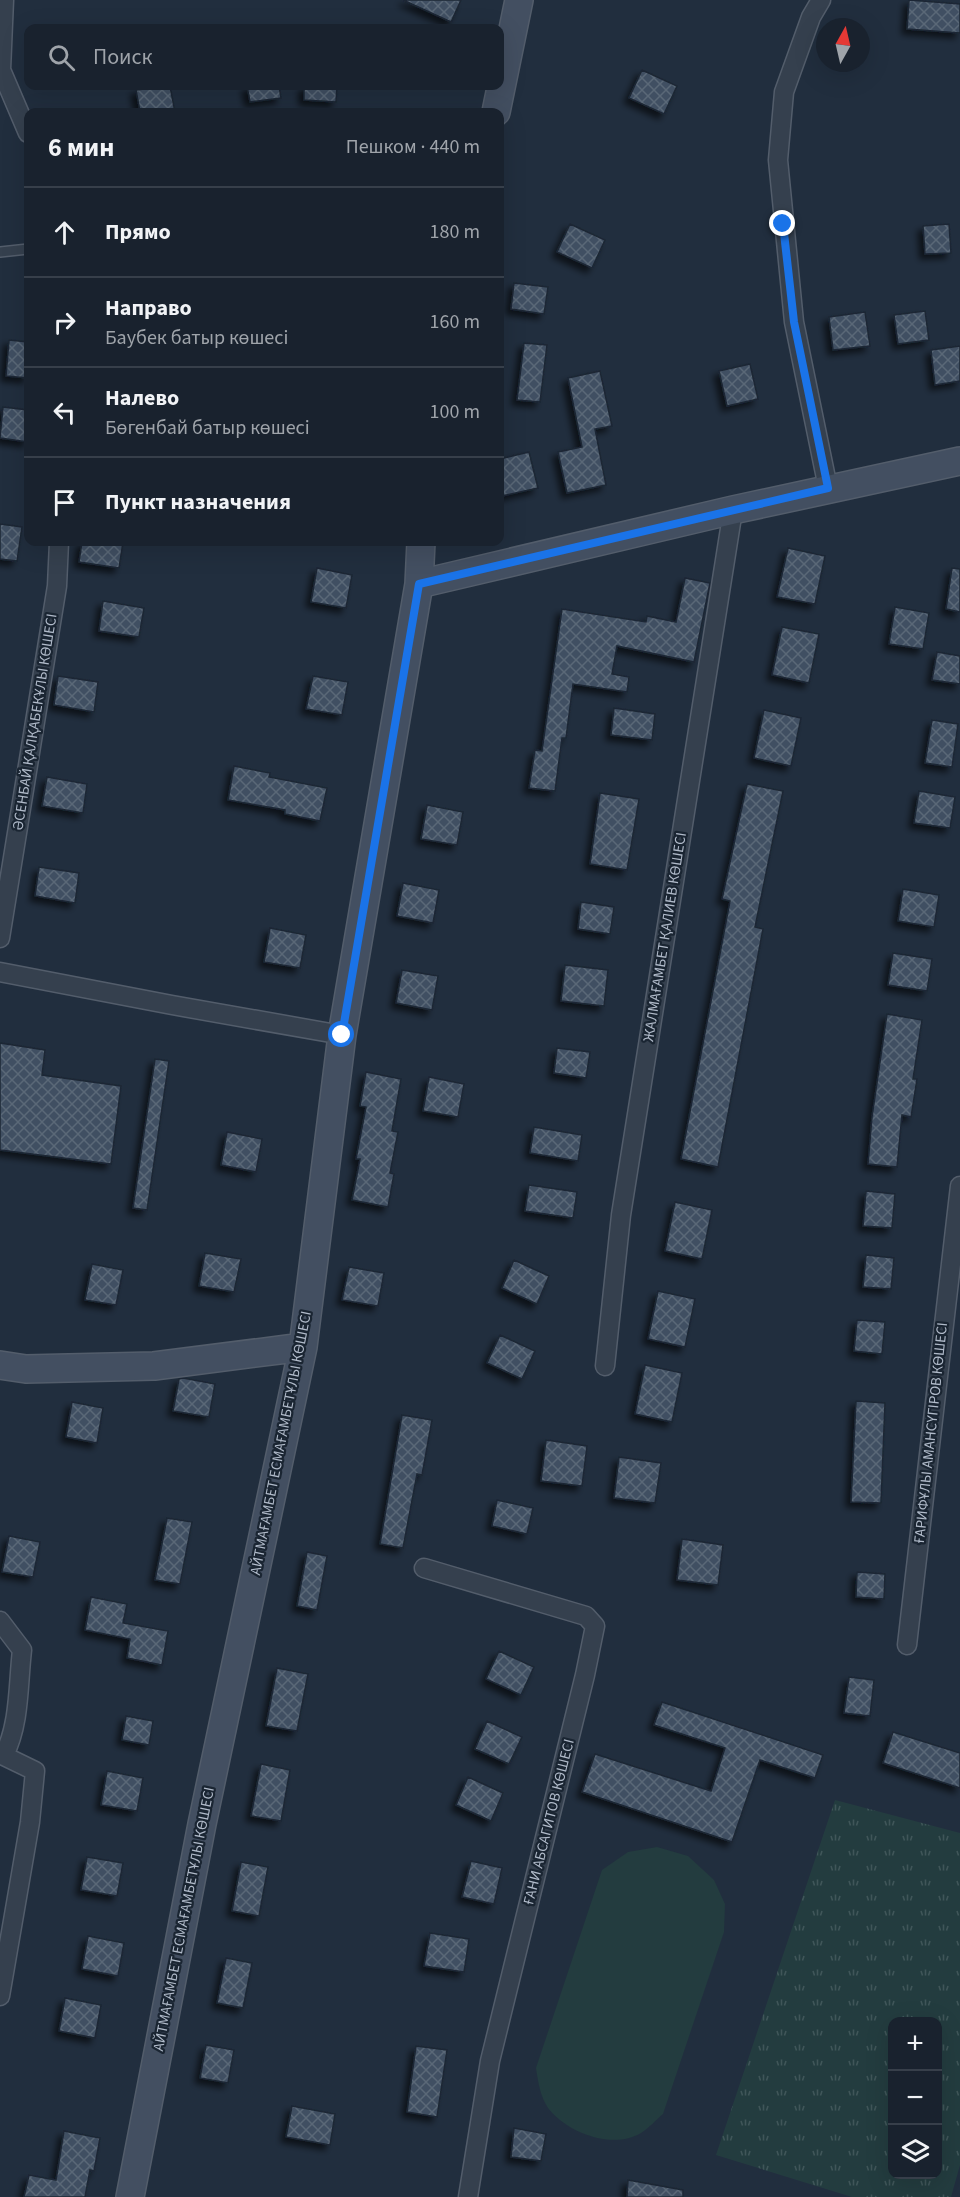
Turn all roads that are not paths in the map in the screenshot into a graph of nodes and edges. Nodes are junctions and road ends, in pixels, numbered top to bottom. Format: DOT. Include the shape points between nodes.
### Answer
graph roads {
  1 [pos="4,0"];
  2 [pos="519,0"];
  3 [pos="820,0"];
  4 [pos="504,73"];
  5 [pos="501,90"];
  6 [pos="497,108"];
  7 [pos="24,124"];
  8 [pos="24,249"];
  9 [pos="0,252"];
  10 [pos="960,461"];
  11 [pos="828,488"];
  12 [pos="733,510"];
  13 [pos="58,546"];
  14 [pos="421,546"];
  15 [pos="419,584"];
  16 [pos="0,938"];
  17 [pos="0,972"];
  18 [pos="342,1035"];
  19 [pos="960,1186"];
  20 [pos="303,1347"];
  21 [pos="0,1365"];
  22 [pos="605,1366"];
  23 [pos="424,1568"];
  24 [pos="0,1621"];
  25 [pos="907,1645"];
  26 [pos="2,1754"];
  27 [pos="0,1996"];
  28 [pos="130,2197"];
  29 [pos="468,2197"];
  1 -- 7 [label="street" via="1,70"];
  2 -- 4 [label="street"];
  3 -- 11 [label="street" via="784,92 778,160 794,322"];
  5 -- 6 [label="street"];
  8 -- 9 [label="lane"];
  10 -- 11 [label="street"];
  11 -- 12 [label="street"];
  12 -- 15 [label="street"];
  12 -- 22 [label="street, ЖАЛМАҒАМБЕТ ҚАЛИЕВ КӨШЕСІ" via="621,1215"];
  13 -- 16 [label="street, ӘСЕНБАЙ ҚАЛҚАБЕКҰЛЫ КӨШЕСІ" via="57,586"];
  14 -- 15 [label="street, АЙТМАҒАМБЕТ ЕСМАҒАМБЕТҰЛЫ КӨШЕСІ"];
  15 -- 18 [label="street, АЙТМАҒАМБЕТ ЕСМАҒАМБЕТҰЛЫ КӨШЕСІ"];
  17 -- 18 [label="street"];
  18 -- 20 [label="street, АЙТМАҒАМБЕТ ЕСМАҒАМБЕТҰЛЫ КӨШЕСІ"];
  19 -- 25 [label="street, ҒАРИФҰЛЫ АМАНСҮГІРОВ КӨШЕСІ"];
  20 -- 21 [label="street" via="154,1366 26,1369"];
  20 -- 28 [label="street, АЙТМАҒАМБЕТ ЕСМАҒАМБЕТҰЛЫ КӨШЕСІ" via="202,1824"];
  23 -- 29 [label="street, ҒАНИ АБСАГИТОВ КӨШЕСІ" via="586,1616 595,1626 490,2061"];
  24 -- 26 [label="street" via="22,1650 14,1724 10,1743"];
  26 -- 27 [label="street" via="35,1771"];
}
